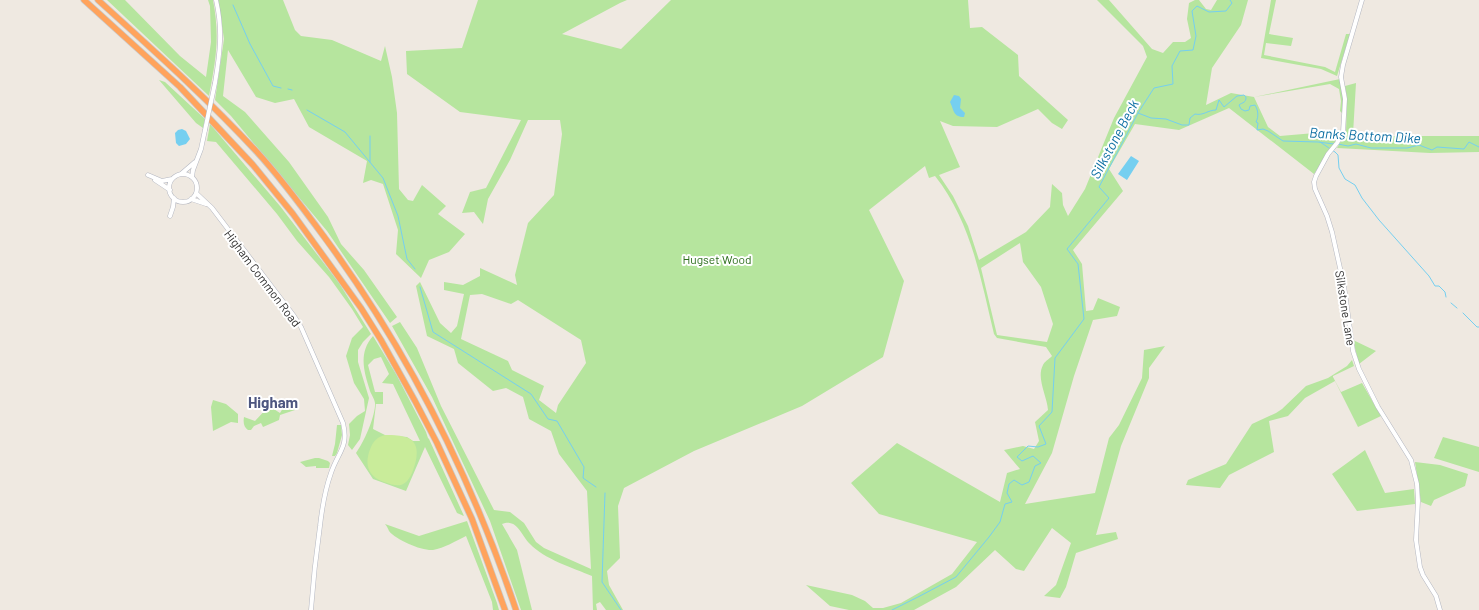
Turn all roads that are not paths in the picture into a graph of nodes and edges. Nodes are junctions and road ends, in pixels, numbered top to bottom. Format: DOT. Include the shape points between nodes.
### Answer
graph roads {
  1 [pos="84,0"];
  2 [pos="98,0"];
  3 [pos="216,0"];
  4 [pos="1362,0"];
  5 [pos="199,156"];
  6 [pos="181,174"];
  7 [pos="192,177"];
  8 [pos="173,178"];
  9 [pos="170,190"];
  10 [pos="196,193"];
  11 [pos="174,198"];
  12 [pos="191,199"];
  13 [pos="182,202"];
  14 [pos="210,206"];
  15 [pos="311,610"];
  16 [pos="505,610"];
  17 [pos="516,610"];
  18 [pos="1440,610"];
  1 -- 16 [label="highway" via="180,87 253,165 293,214 371,325 416,401 472,519"];
  2 -- 17 [label="highway" via="196,89 258,152 341,259 390,335 456,456 499,559"];
  3 -- 5 [label="street, bridge" via="221,29 220,49"];
  4 -- 18 [label="street, Silkstone Lane" via="1343,65 1343,132 1314,182 1332,232 1358,369 1411,460 1417,484 1418,554 1423,576 1436,596"];
  5 -- 6 [label="street"];
  5 -- 7 [label="street"];
  6 -- 7 [label="street"];
  6 -- 8 [label="street"];
  7 -- 10 [label="street" via="197,185"];
  8 -- 9 [label="street"];
  8 -- 9 [label="street" via="162,181 148,176"];
  9 -- 11 [label="street"];
  10 -- 12 [label="street"];
  10 -- 14 [label="street, Higham Common Road"];
  11 -- 13 [label="street"];
  11 -- 13 [label="street" via="170,216"];
  12 -- 13 [label="street"];
  12 -- 14 [label="street"];
  14 -- 15 [label="street, Higham Common Road" via="301,327 346,432 323,502"];
}
